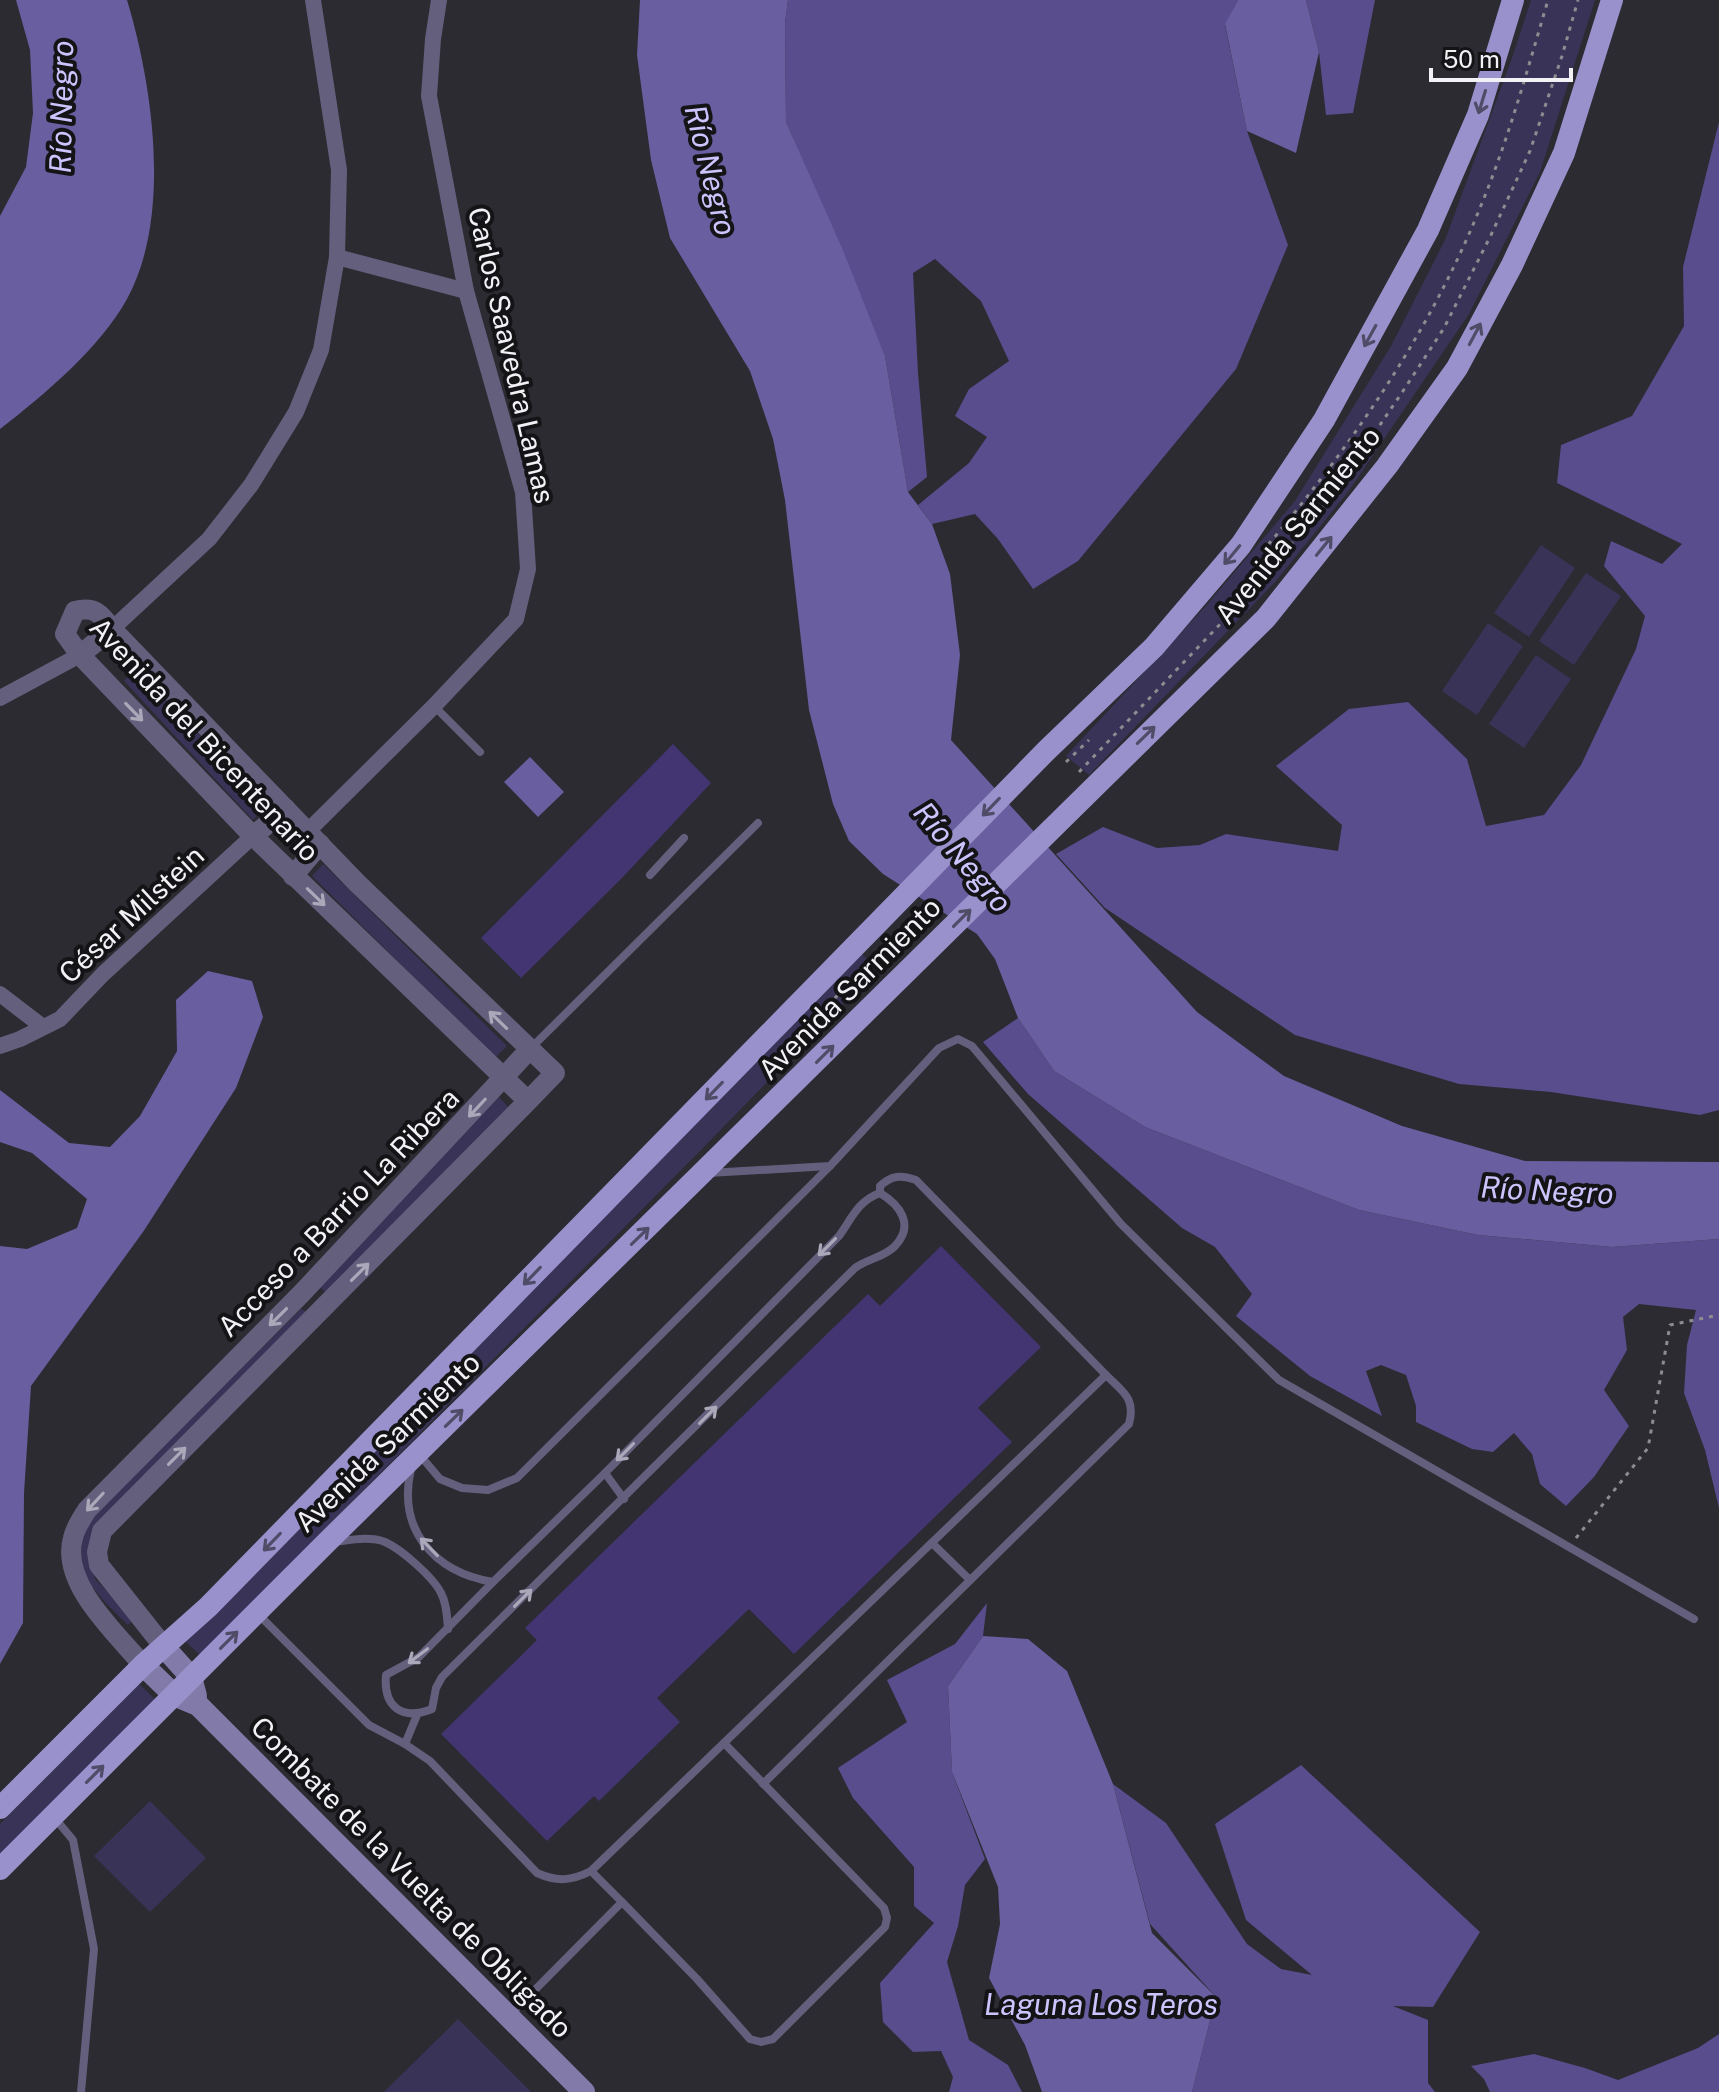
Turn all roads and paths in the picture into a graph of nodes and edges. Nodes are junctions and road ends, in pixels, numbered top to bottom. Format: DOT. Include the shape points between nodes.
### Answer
graph roads {
  1 [pos="313,0"];
  2 [pos="439,0"];
  3 [pos="1513,0"];
  4 [pos="1578,0"];
  5 [pos="1612,0"];
  6 [pos="337,257"];
  7 [pos="466,291"];
  8 [pos="112,629"];
  9 [pos="80,655"];
  10 [pos="0,698"];
  11 [pos="434,706"];
  12 [pos="480,752"];
  13 [pos="1083,783"];
  14 [pos="286,809"];
  15 [pos="758,823"];
  16 [pos="253,836"];
  17 [pos="314,837"];
  18 [pos="684,838"];
  19 [pos="650,875"];
  20 [pos="293,876"];
  21 [pos="0,994"];
  22 [pos="43,1027"];
  23 [pos="0,1046"];
  24 [pos="529,1050"];
  25 [pos="504,1079"];
  26 [pos="528,1101"];
  27 [pos="830,1166"];
  28 [pos="704,1173"];
  29 [pos="880,1193"];
  30 [pos="302,1293"];
  31 [pos="323,1309"];
  32 [pos="1719,1315"];
  33 [pos="1106,1375"];
  34 [pos="416,1456"];
  35 [pos="605,1473"];
  36 [pos="624,1499"];
  37 [pos="326,1543"];
  38 [pos="932,1543"];
  39 [pos="1569,1547"];
  40 [pos="970,1580"];
  41 [pos="493,1582"];
  42 [pos="256,1612"];
  43 [pos="1694,1619"];
  44 [pos="448,1629"];
  45 [pos="164,1647"];
  46 [pos="143,1665"];
  47 [pos="191,1677"];
  48 [pos="174,1695"];
  49 [pos="198,1705"];
  50 [pos="417,1715"];
  51 [pos="724,1743"];
  52 [pos="405,1744"];
  53 [pos="763,1784"];
  54 [pos="0,1808"];
  55 [pos="53,1815"];
  56 [pos="0,1869"];
  57 [pos="591,1871"];
  58 [pos="622,1902"];
  59 [pos="509,2017"];
  60 [pos="81,2092"];
  61 [pos="584,2092"];
  1 -- 6 [label="street" via="339,170"];
  2 -- 7 [label="street, Carlos Saavedra Lamas" via="429,96"];
  3 -- 45 [label="main road, Avenida Sarmiento, one-way" via="1478,115 1434,216 1324,420 1241,545 1154,647"];
  4 -- 13 [label="path" via="1530,151 1444,328 1332,496 1247,596 1082,767"];
  13 -- 5 [label="main road, Avenida Sarmiento, one-way" via="1266,618 1457,368 1564,153"];
  6 -- 7 [label="street"];
  6 -- 8 [label="street" via="321,350 296,412 251,485 209,539"];
  7 -- 11 [label="street, Carlos Saavedra Lamas" via="523,492 528,569 516,619"];
  8 -- 9 [label="street"];
  8 -- 9 [label="street, Avenida del Bicentenario" via="101,613 75,611 65,634"];
  8 -- 14 [label="street, Avenida del Bicentenario"];
  9 -- 10 [label="street"];
  9 -- 16 [label="street, Avenida del Bicentenario, one-way"];
  11 -- 12 [label="lane"];
  11 -- 17 [label="street, Carlos Saavedra Lamas"];
  28 -- 13 [label="main road, Avenida Sarmiento, one-way" via="907,973"];
  14 -- 16 [label="street"];
  14 -- 17 [label="street, Avenida del Bicentenario"];
  15 -- 24 [label="lane, Acceso a Barrio La Ribera"];
  16 -- 20 [label="street, Avenida del Bicentenario"];
  16 -- 22 [label="street, César Milstein" via="60,1019"];
  17 -- 20 [label="street"];
  24 -- 17 [label="street, Avenida del Bicentenario, one-way"];
  18 -- 19 [label="lane"];
  20 -- 25 [label="street, Avenida del Bicentenario, one-way"];
  21 -- 22 [label="street"];
  22 -- 23 [label="street, César Milstein"];
  24 -- 25 [label="street, Acceso a Barrio La Ribera"];
  24 -- 26 [label="street, Avenida del Bicentenario" via="555,1073"];
  25 -- 26 [label="street, Avenida del Bicentenario"];
  25 -- 30 [label="street, Acceso a Barrio La Ribera, one-way"];
  31 -- 26 [label="street, one-way"];
  27 -- 28 [label="lane"];
  27 -- 34 [label="lane" via="517,1478 488,1490 462,1488 440,1479"];
  27 -- 39 [label="lane" via="939,1048 958,1039 972,1046 1121,1224 1279,1380"];
  34 -- 28 [label="main road, Avenida Sarmiento, one-way"];
  29 -- 33 [label="lane" via="888,1178 916,1180"];
  29 -- 35 [label="lane, one-way" via="857,1207 839,1236"];
  36 -- 29 [label="lane, one-way" via="855,1268 895,1247 905,1218"];
  30 -- 31 [label="street"];
  30 -- 46 [label="street, Acceso a Barrio La Ribera, one-way" via="87,1510 73,1538 74,1574 82,1591"];
  45 -- 31 [label="street, one-way" via="99,1565 102,1531"];
  32 -- 39 [label="path" via="1670,1325 1648,1448"];
  33 -- 38 [label="lane"];
  33 -- 40 [label="lane" via="1129,1398 1129,1424"];
  34 -- 37 [label="main road, Avenida Sarmiento"];
  41 -- 34 [label="lane, one-way" via="459,1572 421,1541 408,1509"];
  35 -- 36 [label="lane"];
  35 -- 41 [label="lane"];
  50 -- 36 [label="lane, one-way" via="432,1709 442,1677"];
  37 -- 42 [label="main road, Avenida Sarmiento"];
  37 -- 44 [label="lane" via="360,1539 385,1542 402,1552 441,1593"];
  38 -- 40 [label="lane"];
  38 -- 51 [label="lane"];
  39 -- 43 [label="lane"];
  40 -- 53 [label="lane"];
  41 -- 44 [label="lane"];
  47 -- 42 [label="main road, Avenida Sarmiento, one-way"];
  42 -- 52 [label="lane" via="369,1725"];
  44 -- 50 [label="lane, one-way" via="419,1657 386,1675 389,1701 404,1713"];
  45 -- 46 [label="main road, Avenida Sarmiento"];
  45 -- 47 [label="main road"];
  46 -- 48 [label="main road, Combate de la Vuelta de Obligado"];
  46 -- 54 [label="main road, Avenida Sarmiento"];
  47 -- 48 [label="main road, Avenida Sarmiento"];
  47 -- 49 [label="main road"];
  48 -- 49 [label="main road, Combate de la Vuelta de Obligado"];
  55 -- 48 [label="main road, Avenida Sarmiento, one-way"];
  49 -- 59 [label="main road, Combate de la Vuelta de Obligado"];
  50 -- 52 [label="lane"];
  51 -- 53 [label="lane"];
  51 -- 57 [label="lane"];
  52 -- 57 [label="lane" via="430,1761 537,1873 554,1880"];
  53 -- 58 [label="lane" via="884,1908 887,1918 885,1927 773,2039 750,2039"];
  55 -- 56 [label="main road, Avenida Sarmiento"];
  55 -- 60 [label="lane" via="73,1840 94,1949"];
  57 -- 58 [label="lane"];
  58 -- 59 [label="lane"];
  59 -- 61 [label="main road, Combate de la Vuelta de Obligado"];
}
